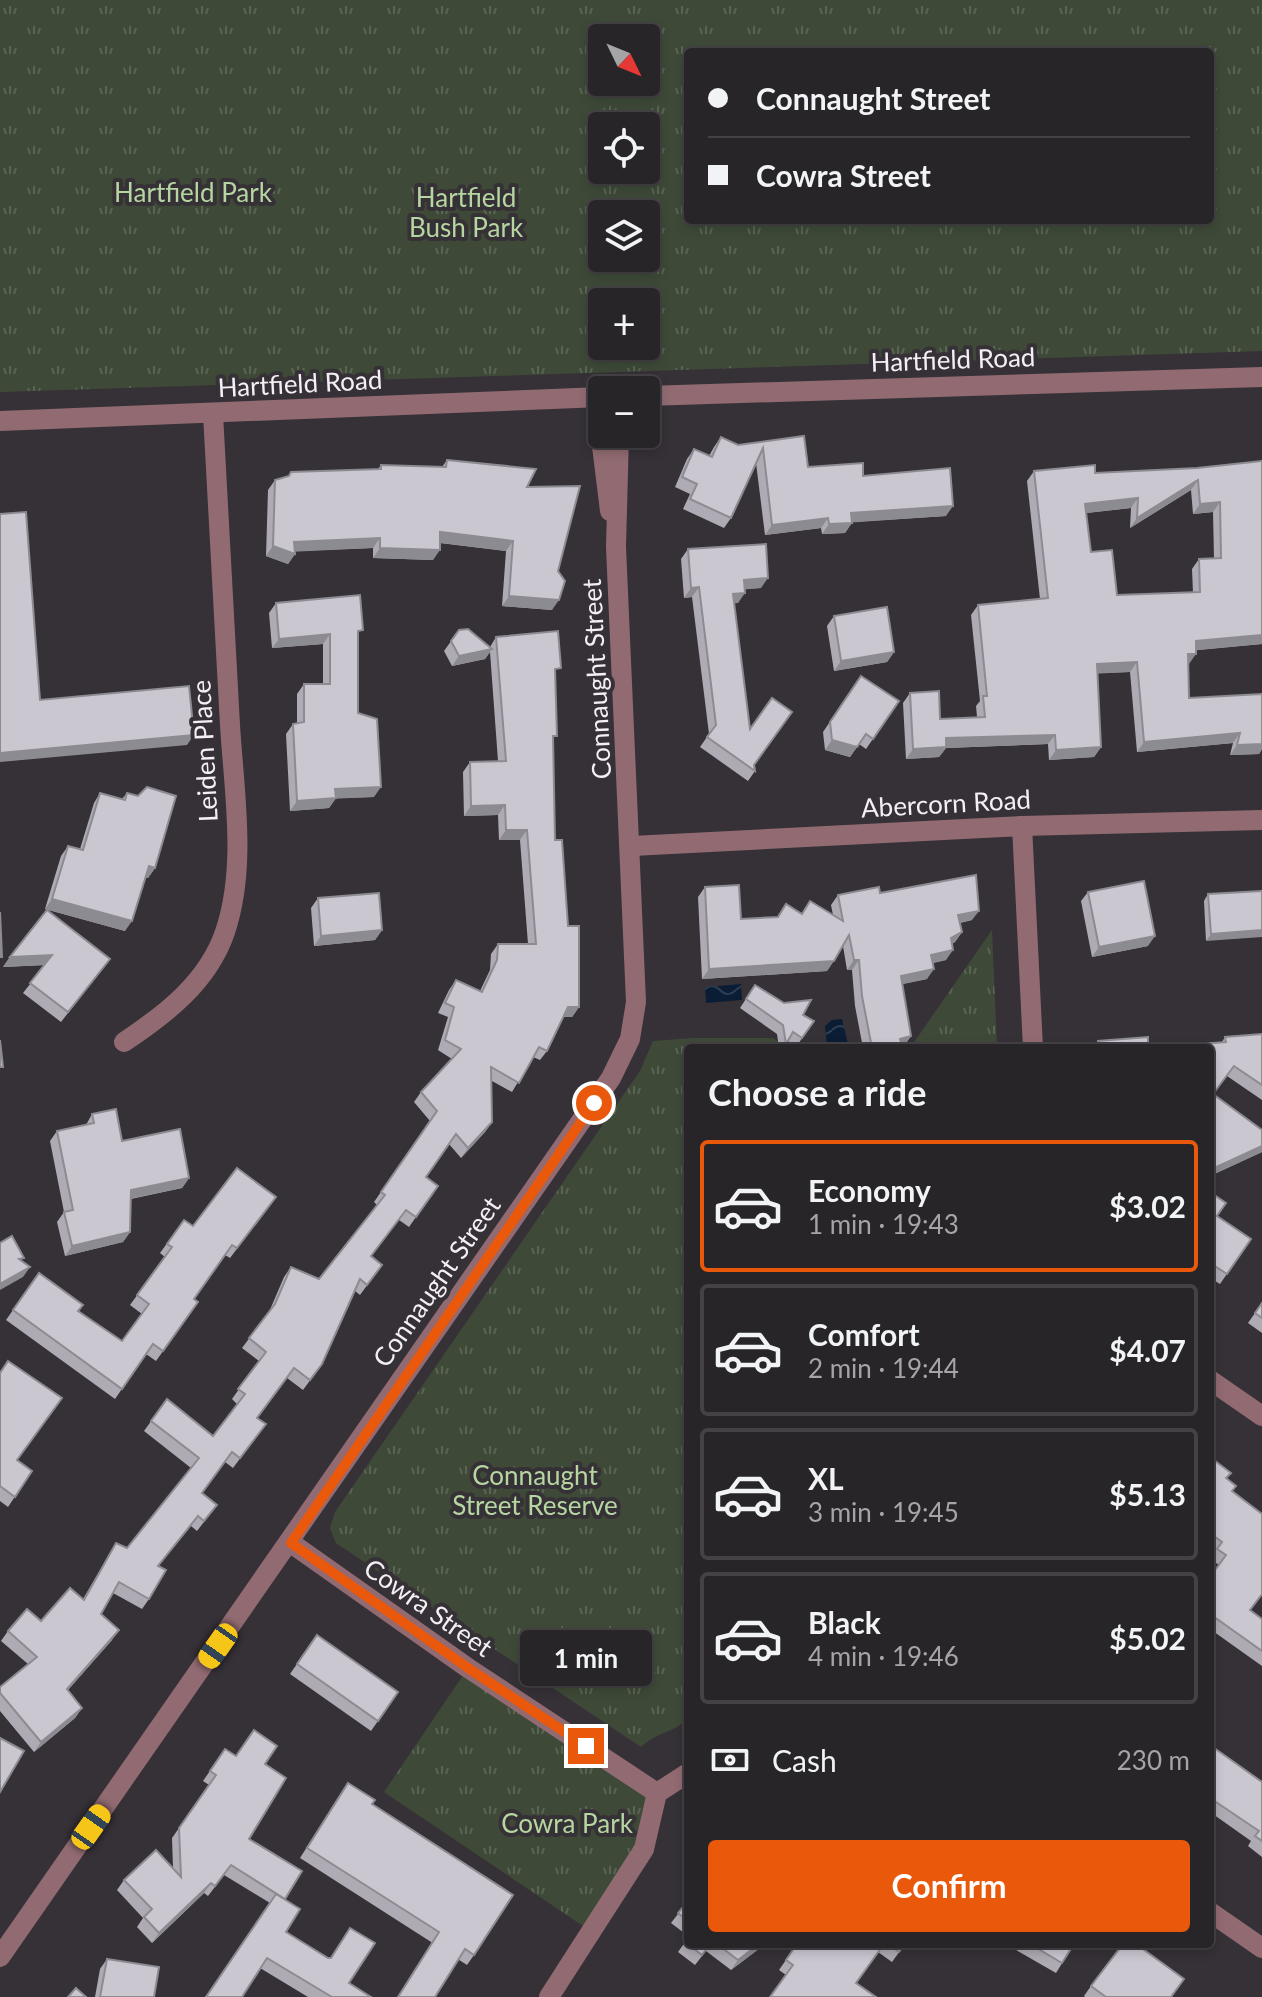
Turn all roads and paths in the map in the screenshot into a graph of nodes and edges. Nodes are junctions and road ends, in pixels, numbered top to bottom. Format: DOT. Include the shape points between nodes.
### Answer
graph roads {
  1 [pos="1262,377"];
  2 [pos="660,396"];
  3 [pos="588,397"];
  4 [pos="213,414"];
  5 [pos="0,421"];
  6 [pos="602,448"];
  7 [pos="619,448"];
  8 [pos="616,547"];
  9 [pos="1262,820"];
  10 [pos="1022,826"];
  11 [pos="632,846"];
  12 [pos="124,1042"];
  13 [pos="1033,1044"];
  14 [pos="1214,1383"];
  15 [pos="1262,1416"];
  16 [pos="291,1543"];
  17 [pos="684,1776"];
  18 [pos="657,1793"];
  19 [pos="1214,1915"];
  20 [pos="1262,1948"];
  21 [pos="0,1957"];
  22 [pos="559,1993"];
  1 -- 2 [label="street, Hartfield Road"];
  3 -- 4 [label="street, Hartfield Road"];
  4 -- 5 [label="street, Hartfield Road"];
  4 -- 12 [label="street, Leiden Place" via="236,820 234,900 207,967 173,1009"];
  6 -- 8 [label="street, Connaught Street"];
  7 -- 8 [label="street, Connaught Street"];
  8 -- 11 [label="street, Connaught Street"];
  9 -- 10 [label="street, Abercorn Road"];
  10 -- 11 [label="street, Abercorn Road"];
  10 -- 13 [label="street"];
  11 -- 16 [label="street, Connaught Street" via="636,1002 630,1039 611,1078"];
  14 -- 15 [label="street"];
  16 -- 18 [label="street, Cowra Street"];
  16 -- 21 [label="street, Connaught Street"];
  17 -- 18 [label="street"];
  18 -- 22 [label="street" via="644,1849"];
  19 -- 20 [label="street"];
}
